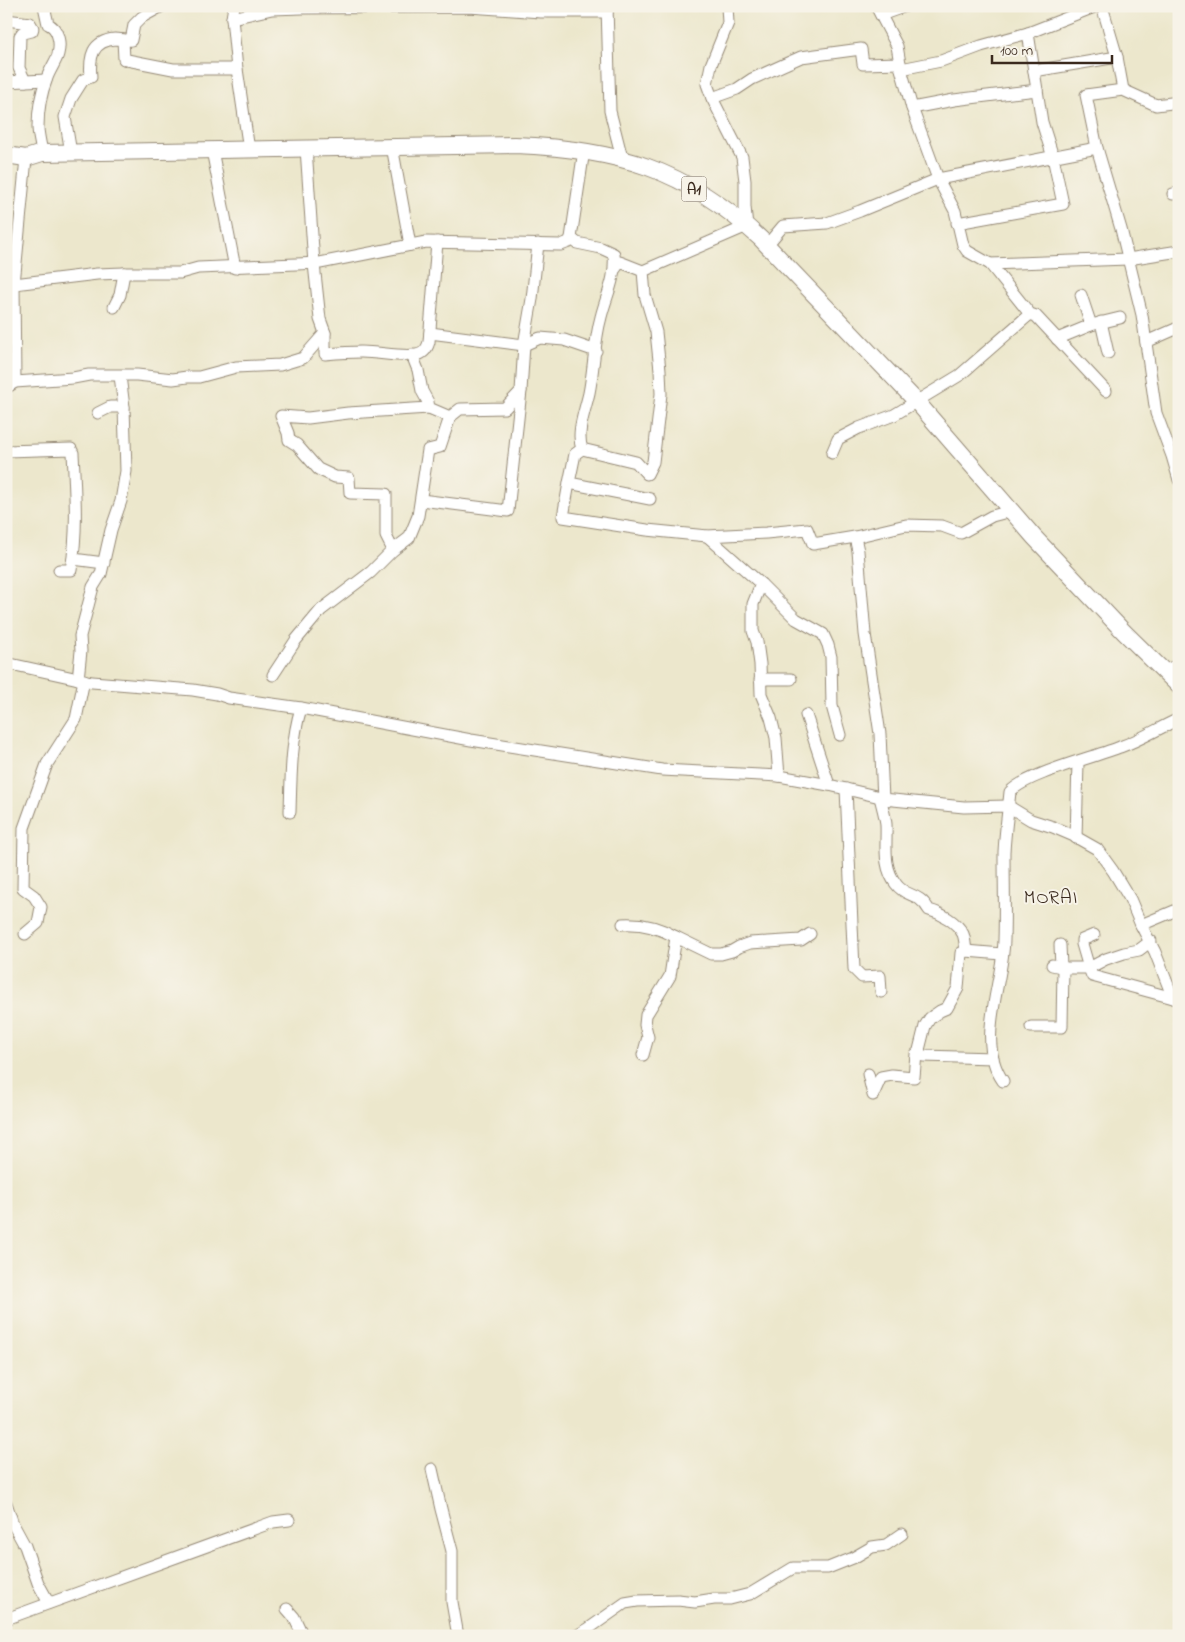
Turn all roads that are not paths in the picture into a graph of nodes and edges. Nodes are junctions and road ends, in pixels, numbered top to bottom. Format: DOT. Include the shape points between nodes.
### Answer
graph roads {
  1 [pos="44,6"];
  2 [pos="162,6"];
  3 [pos="234,6"];
  4 [pos="726,6"];
  5 [pos="906,6"];
  6 [pos="1097,6"];
  7 [pos="1102,6"];
  8 [pos="607,9"];
  9 [pos="878,11"];
  10 [pos="232,18"];
  11 [pos="6,20"];
  12 [pos="1028,33"];
  13 [pos="123,40"];
  14 [pos="1117,57"];
  15 [pos="901,66"];
  16 [pos="237,69"];
  17 [pos="1034,71"];
  18 [pos="46,80"];
  19 [pos="25,81"];
  20 [pos="6,82"];
  21 [pos="1037,90"];
  22 [pos="1123,90"];
  23 [pos="712,98"];
  24 [pos="1179,102"];
  25 [pos="912,108"];
  26 [pos="392,146"];
  27 [pos="306,148"];
  28 [pos="1097,148"];
  29 [pos="212,150"];
  30 [pos="249,150"];
  31 [pos="584,150"];
  32 [pos="71,153"];
  33 [pos="42,154"];
  34 [pos="6,155"];
  35 [pos="1053,157"];
  36 [pos="26,158"];
  37 [pos="622,158"];
  38 [pos="938,179"];
  39 [pos="958,223"];
  40 [pos="747,226"];
  41 [pos="571,238"];
  42 [pos="436,242"];
  43 [pos="538,244"];
  44 [pos="410,245"];
  45 [pos="767,245"];
  46 [pos="1179,251"];
  47 [pos="1128,259"];
  48 [pos="314,264"];
  49 [pos="990,264"];
  50 [pos="11,268"];
  51 [pos="235,268"];
  52 [pos="615,269"];
  53 [pos="643,271"];
  54 [pos="124,272"];
  55 [pos="14,284"];
  56 [pos="1081,295"];
  57 [pos="114,307"];
  58 [pos="1030,314"];
  59 [pos="1120,318"];
  60 [pos="1096,324"];
  61 [pos="1178,328"];
  62 [pos="325,332"];
  63 [pos="430,333"];
  64 [pos="1056,339"];
  65 [pos="1146,342"];
  66 [pos="524,345"];
  67 [pos="596,351"];
  68 [pos="1108,353"];
  69 [pos="412,354"];
  70 [pos="120,376"];
  71 [pos="10,384"];
  72 [pos="1106,390"];
  73 [pos="521,391"];
  74 [pos="917,402"];
  75 [pos="124,407"];
  76 [pos="429,408"];
  77 [pos="98,413"];
  78 [pos="450,417"];
  79 [pos="582,449"];
  80 [pos="6,451"];
  81 [pos="832,453"];
  82 [pos="1179,480"];
  83 [pos="568,483"];
  84 [pos="650,498"];
  85 [pos="421,500"];
  86 [pos="1011,511"];
  87 [pos="707,536"];
  88 [pos="855,537"];
  89 [pos="393,550"];
  90 [pos="73,559"];
  91 [pos="104,563"];
  92 [pos="59,570"];
  93 [pos="761,584"];
  94 [pos="6,663"];
  95 [pos="1179,664"];
  96 [pos="1163,672"];
  97 [pos="273,675"];
  98 [pos="81,679"];
  99 [pos="791,679"];
  100 [pos="760,680"];
  101 [pos="1179,686"];
  102 [pos="301,708"];
  103 [pos="806,715"];
  104 [pos="1179,719"];
  105 [pos="840,735"];
  106 [pos="1078,762"];
  107 [pos="779,776"];
  108 [pos="829,785"];
  109 [pos="846,789"];
  110 [pos="881,798"];
  111 [pos="1008,806"];
  112 [pos="290,812"];
  113 [pos="1076,838"];
  114 [pos="1179,909"];
  115 [pos="623,924"];
  116 [pos="1141,925"];
  117 [pos="25,934"];
  118 [pos="810,934"];
  119 [pos="1094,935"];
  120 [pos="676,937"];
  121 [pos="1150,941"];
  122 [pos="1060,945"];
  123 [pos="966,951"];
  124 [pos="1002,954"];
  125 [pos="1059,966"];
  126 [pos="1089,968"];
  127 [pos="881,992"];
  128 [pos="1176,999"];
  129 [pos="1032,1027"];
  130 [pos="918,1054"];
  131 [pos="643,1055"];
  132 [pos="993,1058"];
  133 [pos="868,1074"];
  134 [pos="1003,1081"];
  135 [pos="432,1468"];
  136 [pos="6,1503"];
  137 [pos="289,1520"];
  138 [pos="902,1534"];
  139 [pos="49,1603"];
  140 [pos="287,1609"];
  141 [pos="6,1619"];
  142 [pos="303,1636"];
  143 [pos="458,1636"];
  144 [pos="576,1636"];
  1 -- 18 [label="street" via="48,24 54,26 57,33 58,55"];
  2 -- 13 [label="street" via="134,25 131,40"];
  3 -- 10 [label="street"];
  4 -- 23 [label="street" via="728,24 706,81"];
  5 -- 9 [label="street"];
  6 -- 12 [label="street"];
  7 -- 14 [label="street"];
  8 -- 10 [label="street" via="541,12 469,7 302,8 272,9"];
  8 -- 37 [label="street" via="610,111"];
  9 -- 15 [label="street" via="897,46"];
  10 -- 16 [label="street"];
  11 -- 19 [label="street" via="30,23 33,28 32,32 20,36 19,68"];
  12 -- 15 [label="street" via="941,61"];
  12 -- 17 [label="street"];
  13 -- 16 [label="street" via="124,59 127,60 173,69"];
  13 -- 32 [label="street" via="96,45 91,77 83,80 71,99 65,117"];
  14 -- 17 [label="street"];
  14 -- 22 [label="street"];
  15 -- 23 [label="street" via="863,64 860,49 801,56 737,89"];
  15 -- 25 [label="street"];
  16 -- 30 [label="street"];
  17 -- 21 [label="street"];
  18 -- 19 [label="street"];
  18 -- 33 [label="street" via="37,128"];
  19 -- 20 [label="street"];
  21 -- 25 [label="street"];
  21 -- 35 [label="street" via="1042,122"];
  22 -- 24 [label="street" via="1156,105"];
  22 -- 28 [label="street" via="1086,95"];
  23 -- 40 [label="street" via="742,156"];
  25 -- 38 [label="street"];
  26 -- 27 [label="highway, A1"];
  26 -- 31 [label="highway, A1" via="515,145"];
  26 -- 44 [label="street"];
  27 -- 30 [label="highway, A1"];
  27 -- 48 [label="street"];
  28 -- 35 [label="street"];
  28 -- 47 [label="street"];
  29 -- 30 [label="highway, A1"];
  29 -- 32 [label="highway, A1"];
  29 -- 51 [label="street"];
  31 -- 37 [label="highway, A1"];
  31 -- 41 [label="street"];
  32 -- 33 [label="highway, A1"];
  33 -- 36 [label="highway, A1"];
  34 -- 36 [label="highway, A1"];
  35 -- 38 [label="street"];
  35 -- 39 [label="street" via="1063,204"];
  36 -- 50 [label="street"];
  37 -- 40 [label="highway, A1" via="682,181"];
  38 -- 39 [label="street"];
  38 -- 45 [label="street" via="826,223 783,226"];
  39 -- 49 [label="street" via="963,245"];
  40 -- 45 [label="highway, A1"];
  40 -- 53 [label="street"];
  41 -- 43 [label="street" via="561,245"];
  41 -- 52 [label="street" via="614,254"];
  42 -- 43 [label="street"];
  42 -- 44 [label="street"];
  42 -- 63 [label="street"];
  43 -- 66 [label="street"];
  44 -- 48 [label="street"];
  45 -- 74 [label="highway, A1"];
  46 -- 47 [label="street"];
  47 -- 49 [label="street"];
  47 -- 65 [label="street"];
  48 -- 51 [label="street"];
  48 -- 62 [label="street" via="320,319"];
  49 -- 58 [label="street"];
  50 -- 55 [label="street"];
  51 -- 54 [label="street" via="198,268 180,273"];
  52 -- 53 [label="street" via="620,262"];
  52 -- 67 [label="street" via="600,318"];
  53 -- 79 [label="street" via="660,370 661,394 652,462 647,474 636,462"];
  54 -- 55 [label="street"];
  54 -- 57 [label="street"];
  55 -- 71 [label="street"];
  56 -- 60 [label="street"];
  58 -- 64 [label="street" via="1036,316"];
  58 -- 74 [label="street" via="960,375"];
  59 -- 60 [label="street"];
  60 -- 64 [label="street"];
  60 -- 68 [label="street"];
  61 -- 65 [label="street"];
  62 -- 69 [label="street" via="325,354"];
  62 -- 70 [label="street" via="303,358 280,365 236,367 199,377 173,379"];
  63 -- 66 [label="street"];
  63 -- 69 [label="street" via="427,349 417,355"];
  64 -- 72 [label="street"];
  65 -- 82 [label="street" via="1156,413"];
  66 -- 67 [label="street" via="540,338 564,340"];
  66 -- 73 [label="street"];
  67 -- 79 [label="street" via="578,439"];
  69 -- 76 [label="street"];
  70 -- 71 [label="street" via="89,374"];
  70 -- 75 [label="street"];
  73 -- 78 [label="street" via="504,408 460,409"];
  73 -- 85 [label="street" via="508,511"];
  74 -- 81 [label="street" via="838,439"];
  74 -- 86 [label="highway, A1"];
  75 -- 77 [label="street" via="110,407"];
  75 -- 91 [label="street" via="126,471"];
  76 -- 78 [label="street"];
  76 -- 89 [label="street" via="308,418 281,416 289,440 318,469 335,478 349,478 350,493 386,494 386,536"];
  78 -- 85 [label="street" via="440,447 428,450"];
  79 -- 83 [label="street" via="575,454"];
  80 -- 90 [label="street" via="71,449 75,498"];
  83 -- 84 [label="street"];
  83 -- 87 [label="street" via="563,517"];
  85 -- 89 [label="street" via="409,538"];
  86 -- 88 [label="street" via="992,516 961,533 942,526 906,525"];
  86 -- 96 [label="highway, A1"];
  87 -- 88 [label="street" via="807,529 813,544"];
  87 -- 93 [label="street"];
  88 -- 110 [label="street" via="880,734"];
  89 -- 97 [label="street" via="371,572 321,610"];
  90 -- 91 [label="street"];
  90 -- 92 [label="street" via="71,570"];
  91 -- 98 [label="street" via="93,587 80,636"];
  93 -- 100 [label="street" via="753,604"];
  93 -- 105 [label="street" via="796,619 823,634 831,657 832,706"];
  94 -- 98 [label="street"];
  95 -- 96 [label="street"];
  96 -- 101 [label="highway, A1"];
  98 -- 102 [label="street" via="193,690"];
  98 -- 117 [label="street" via="76,718 47,764 24,828 23,888 41,907 38,924"];
  99 -- 100 [label="street"];
  100 -- 107 [label="street" via="761,694 776,738"];
  102 -- 107 [label="street" via="662,770"];
  102 -- 112 [label="street" via="296,725"];
  103 -- 108 [label="street"];
  104 -- 106 [label="street" via="1122,747"];
  106 -- 111 [label="street" via="1014,787"];
  106 -- 113 [label="street"];
  107 -- 108 [label="street"];
  108 -- 109 [label="street"];
  109 -- 110 [label="street"];
  109 -- 127 [label="street" via="854,969 862,977 880,976"];
  110 -- 111 [label="street" via="964,807"];
  110 -- 123 [label="street" via="891,878 901,890 916,896 929,910 938,912 958,926"];
  111 -- 113 [label="street" via="1031,820"];
  111 -- 124 [label="street"];
  113 -- 116 [label="street" via="1097,850 1113,870"];
  114 -- 116 [label="street"];
  115 -- 120 [label="street" via="651,927"];
  116 -- 121 [label="street"];
  118 -- 120 [label="street" via="801,940 750,943 721,954 711,954"];
  119 -- 126 [label="street" via="1082,940"];
  120 -- 131 [label="street" via="670,976 646,1015 648,1037"];
  121 -- 126 [label="street" via="1139,950 1124,952"];
  121 -- 128 [label="street"];
  122 -- 125 [label="street"];
  123 -- 124 [label="street"];
  123 -- 130 [label="street" via="962,953 958,988 947,1008 930,1018"];
  124 -- 132 [label="street" via="992,1018"];
  125 -- 126 [label="street"];
  125 -- 129 [label="street" via="1062,1027"];
  126 -- 128 [label="street" via="1092,976"];
  130 -- 132 [label="street"];
  130 -- 133 [label="street" via="920,1052 916,1054 914,1077 881,1077 873,1095"];
  132 -- 134 [label="street"];
  135 -- 143 [label="street" via="452,1552 452,1602"];
  136 -- 139 [label="street"];
  137 -- 139 [label="street" via="264,1526"];
  138 -- 144 [label="street" via="828,1568 793,1568 750,1594 730,1599 625,1603"];
  139 -- 141 [label="street"];
  140 -- 142 [label="street"];
}
